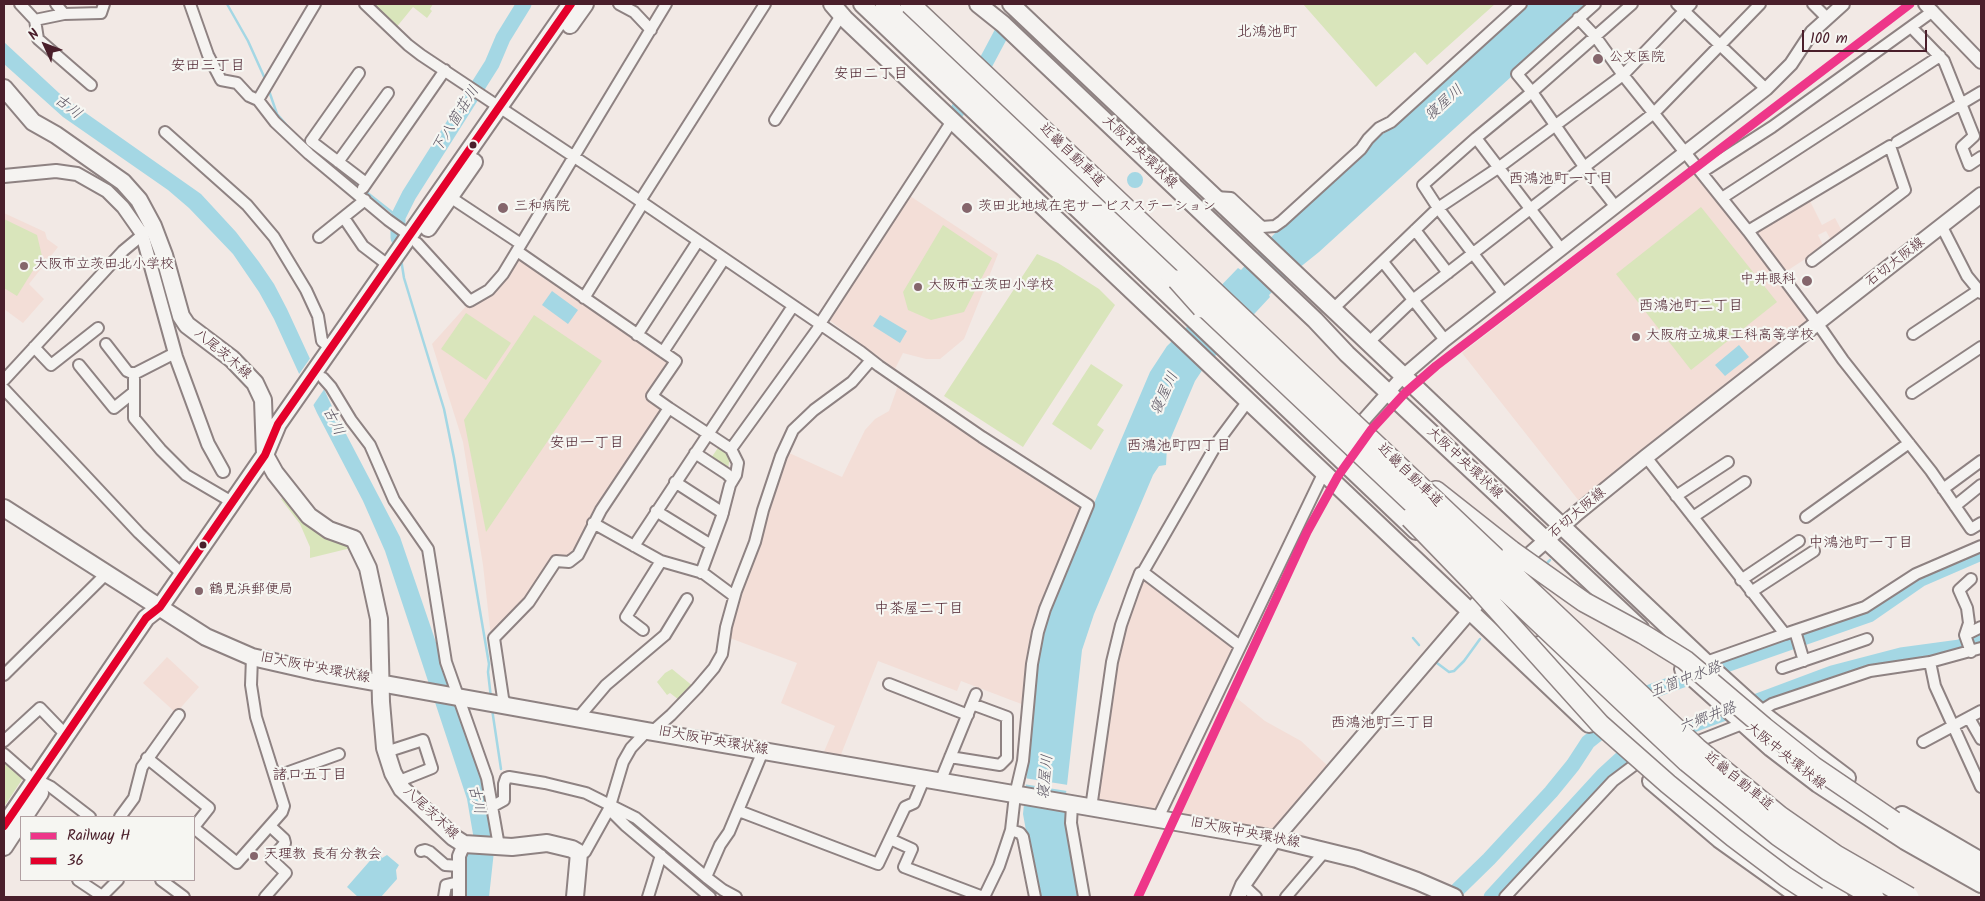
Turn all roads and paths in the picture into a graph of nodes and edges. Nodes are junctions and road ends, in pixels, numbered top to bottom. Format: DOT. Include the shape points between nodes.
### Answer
graph roads {
  1 [pos="20,4"];
  2 [pos="56,4"];
  3 [pos="104,4"];
  4 [pos="190,4"];
  5 [pos="315,4"];
  6 [pos="365,4"];
  7 [pos="571,4"];
  8 [pos="585,4"];
  9 [pos="619,4"];
  10 [pos="666,4"];
  11 [pos="765,4"];
  12 [pos="862,4"];
  13 [pos="885,4"];
  14 [pos="978,4"];
  15 [pos="988,4"];
  16 [pos="1010,4"];
  17 [pos="1521,4"];
  18 [pos="1595,4"];
  19 [pos="1632,4"];
  20 [pos="1760,4"];
  21 [pos="1812,4"];
  22 [pos="1843,4"];
  23 [pos="911,5"];
  24 [pos="1684,6"];
  25 [pos="1930,6"];
  26 [pos="837,9"];
  27 [pos="64,14"];
  28 [pos="1826,17"];
  29 [pos="1578,18"];
  30 [pos="36,20"];
  31 [pos="1003,24"];
  32 [pos="1911,27"];
  33 [pos="651,30"];
  34 [pos="1595,36"];
  35 [pos="1720,44"];
  36 [pos="1940,56"];
  37 [pos="1981,62"];
  38 [pos="445,70"];
  39 [pos="359,73"];
  40 [pos="1623,75"];
  41 [pos="91,85"];
  42 [pos="4,88"];
  43 [pos="1766,89"];
  44 [pos="1532,92"];
  45 [pos="1981,92"];
  46 [pos="388,93"];
  47 [pos="258,100"];
  48 [pos="1086,103"];
  49 [pos="1961,104"];
  50 [pos="504,109"];
  51 [pos="1654,113"];
  52 [pos="776,120"];
  53 [pos="952,120"];
  54 [pos="1556,126"];
  55 [pos="165,132"];
  56 [pos="1476,138"];
  57 [pos="1004,139"];
  58 [pos="1897,142"];
  59 [pos="1685,153"];
  60 [pos="573,156"];
  61 [pos="1981,157"];
  62 [pos="338,162"];
  63 [pos="1498,168"];
  64 [pos="1585,168"];
  65 [pos="1702,172"];
  66 [pos="4,176"];
  67 [pos="363,191"];
  68 [pos="1981,194"];
  69 [pos="450,197"];
  70 [pos="1214,197"];
  71 [pos="1722,198"];
  72 [pos="641,202"];
  73 [pos="1615,206"];
  74 [pos="1438,208"];
  75 [pos="1530,208"];
  76 [pos="1227,209"];
  77 [pos="344,218"];
  78 [pos="1942,226"];
  79 [pos="147,230"];
  80 [pos="1415,230"];
  81 [pos="1748,231"];
  82 [pos="319,237"];
  83 [pos="408,239"];
  84 [pos="698,241"];
  85 [pos="519,247"];
  86 [pos="1561,249"];
  87 [pos="1473,253"];
  88 [pos="1093,254"];
  89 [pos="724,259"];
  90 [pos="1812,261"];
  91 [pos="1383,262"];
  92 [pos="391,266"];
  93 [pos="1448,273"];
  94 [pos="1177,280"];
  95 [pos="1980,292"];
  96 [pos="1504,294"];
  97 [pos="584,298"];
  98 [pos="1414,299"];
  99 [pos="792,306"];
  100 [pos="1333,309"];
  101 [pos="820,324"];
  102 [pos="1818,324"];
  103 [pos="98,328"];
  104 [pos="1913,334"];
  105 [pos="637,335"];
  106 [pos="1445,340"];
  107 [pos="1368,343"];
  108 [pos="106,344"];
  109 [pos="34,347"];
  110 [pos="1981,347"];
  111 [pos="330,348"];
  112 [pos="175,352"];
  113 [pos="663,352"];
  114 [pos="871,360"];
  115 [pos="79,365"];
  116 [pos="320,372"];
  117 [pos="134,374"];
  118 [pos="1403,376"];
  119 [pos="4,380"];
  120 [pos="4,389"];
  121 [pos="134,392"];
  122 [pos="1388,392"];
  123 [pos="1912,393"];
  124 [pos="1248,401"];
  125 [pos="669,408"];
  126 [pos="708,434"];
  127 [pos="1909,443"];
  128 [pos="1376,444"];
  129 [pos="731,449"];
  130 [pos="695,453"];
  131 [pos="265,455"];
  132 [pos="1334,455"];
  133 [pos="1646,457"];
  134 [pos="1981,461"];
  135 [pos="1728,462"];
  136 [pos="223,471"];
  137 [pos="1324,472"];
  138 [pos="733,480"];
  139 [pos="676,482"];
  140 [pos="1745,482"];
  141 [pos="1981,485"];
  142 [pos="1943,490"];
  143 [pos="1676,496"];
  144 [pos="232,502"];
  145 [pos="1954,506"];
  146 [pos="4,508"];
  147 [pos="656,511"];
  148 [pos="723,513"];
  149 [pos="1693,517"];
  150 [pos="1806,517"];
  151 [pos="594,523"];
  152 [pos="1981,523"];
  153 [pos="1562,526"];
  154 [pos="1971,530"];
  155 [pos="1546,541"];
  156 [pos="1799,541"];
  157 [pos="711,545"];
  158 [pos="634,546"];
  159 [pos="1980,547"];
  160 [pos="1814,551"];
  161 [pos="661,561"];
  162 [pos="1143,572"];
  163 [pos="107,573"];
  164 [pos="701,573"];
  165 [pos="182,574"];
  166 [pos="1971,579"];
  167 [pos="1742,580"];
  168 [pos="1751,592"];
  169 [pos="1485,594"];
  170 [pos="734,596"];
  171 [pos="687,599"];
  172 [pos="160,607"];
  173 [pos="1470,610"];
  174 [pos="1981,627"];
  175 [pos="643,630"];
  176 [pos="1792,633"];
  177 [pos="1965,635"];
  178 [pos="1867,639"];
  179 [pos="1240,646"];
  180 [pos="1981,648"];
  181 [pos="1970,652"];
  182 [pos="252,657"];
  183 [pos="1804,660"];
  184 [pos="1930,662"];
  185 [pos="1706,663"];
  186 [pos="1782,668"];
  187 [pos="4,675"];
  188 [pos="382,682"];
  189 [pos="889,684"];
  190 [pos="976,694"];
  191 [pos="457,696"];
  192 [pos="972,704"];
  193 [pos="504,705"];
  194 [pos="1759,711"];
  195 [pos="1981,711"];
  196 [pos="179,715"];
  197 [pos="968,715"];
  198 [pos="578,718"];
  199 [pos="1969,718"];
  200 [pos="1739,720"];
  201 [pos="1954,727"];
  202 [pos="650,731"];
  203 [pos="66,735"];
  204 [pos="1981,740"];
  205 [pos="4,741"];
  206 [pos="1923,742"];
  207 [pos="1646,749"];
  208 [pos="763,751"];
  209 [pos="386,752"];
  210 [pos="4,754"];
  211 [pos="339,754"];
  212 [pos="950,757"];
  213 [pos="147,758"];
  214 [pos="1627,759"];
  215 [pos="275,777"];
  216 [pos="932,780"];
  217 [pos="41,782"];
  218 [pos="397,782"];
  219 [pos="1981,787"];
  220 [pos="1019,795"];
  221 [pos="1070,804"];
  222 [pos="493,806"];
  223 [pos="610,808"];
  224 [pos="1091,808"];
  225 [pos="739,810"];
  226 [pos="22,816"];
  227 [pos="24,816"];
  228 [pos="89,816"];
  229 [pos="121,816"];
  230 [pos="623,816"];
  231 [pos="1158,818"];
  232 [pos="20,820"];
  233 [pos="270,826"];
  234 [pos="195,827"];
  235 [pos="195,829"];
  236 [pos="1011,830"];
  237 [pos="12,834"];
  238 [pos="890,839"];
  239 [pos="1275,839"];
  240 [pos="468,844"];
  241 [pos="498,846"];
  242 [pos="1326,850"];
  243 [pos="421,852"];
  244 [pos="579,853"];
  245 [pos="661,855"];
  246 [pos="1981,861"];
  247 [pos="459,866"];
  248 [pos="1981,874"];
  249 [pos="706,877"];
  250 [pos="79,881"];
  251 [pos="117,881"];
  252 [pos="163,881"];
  253 [pos="459,882"];
  254 [pos="1981,884"];
  255 [pos="697,887"];
  256 [pos="1241,891"];
  257 [pos="1449,895"];
  258 [pos="732,896"];
  259 [pos="101,897"];
  260 [pos="184,897"];
  261 [pos="265,897"];
  262 [pos="444,897"];
  263 [pos="459,897"];
  264 [pos="575,897"];
  265 [pos="648,897"];
  266 [pos="693,897"];
  267 [pos="710,897"];
  268 [pos="983,897"];
  269 [pos="1035,897"];
  270 [pos="1084,897"];
  271 [pos="1256,897"];
  272 [pos="1286,897"];
  273 [pos="1505,897"];
  274 [pos="1800,897"];
  275 [pos="1817,897"];
  276 [pos="1840,897"];
  277 [pos="1874,897"];
  278 [pos="1909,897"];
  1 -- 30 [label="street"];
  2 -- 27 [label="street"];
  3 -- 27 [label="street" via="101,13"];
  4 -- 47 [label="street" via="208,55 221,80 237,83 248,96"];
  5 -- 47 [label="street"];
  6 -- 38 [label="street" via="408,45"];
  7 -- 50 [label="main road"];
  8 -- 50 [label="main road"];
  9 -- 33 [label="street" via="634,12"];
  10 -- 33 [label="street"];
  11 -- 72 [label="street"];
  12 -- 57 [label="main road"];
  13 -- 94 [label="highway, 近畿自動車道"];
  14 -- 31 [label="main road, 大阪中央環状線"];
  15 -- 31 [label="main road"];
  16 -- 70 [label="main road"];
  17 -- 70 [label="street" via="1391,122 1379,128 1361,149 1275,226 1262,227 1231,198"];
  18 -- 29 [label="street"];
  19 -- 34 [label="street"];
  20 -- 35 [label="street"];
  21 -- 28 [label="street"];
  22 -- 28 [label="street"];
  23 -- 128 [label="highway, 近畿自動車道, bridge"];
  24 -- 35 [label="street"];
  24 -- 40 [label="street"];
  25 -- 32 [label="street"];
  25 -- 37 [label="street"];
  26 -- 52 [label="street"];
  26 -- 53 [label="main road"];
  26 -- 57 [label="main road" via="849,15 893,54"];
  27 -- 30 [label="street"];
  28 -- 43 [label="street"];
  29 -- 34 [label="street"];
  29 -- 44 [label="street" via="1517,74"];
  30 -- 41 [label="street" via="38,39"];
  31 -- 48 [label="main road, 大阪中央環状線"];
  32 -- 36 [label="street"];
  32 -- 65 [label="street" via="1772,127"];
  33 -- 60 [label="street"];
  34 -- 40 [label="street"];
  34 -- 44 [label="street"];
  35 -- 43 [label="street"];
  35 -- 51 [label="street"];
  36 -- 49 [label="street"];
  36 -- 71 [label="street"];
  38 -- 50 [label="street"];
  38 -- 67 [label="street"];
  39 -- 62 [label="street" via="311,141"];
  40 -- 51 [label="street"];
  40 -- 54 [label="street"];
  42 -- 79 [label="main road, 八尾茨木線" via="33,122 123,182 139,200"];
  43 -- 59 [label="street"];
  44 -- 54 [label="street"];
  44 -- 56 [label="street"];
  45 -- 49 [label="street"];
  46 -- 62 [label="street"];
  47 -- 67 [label="street" via="309,154"];
  48 -- 76 [label="main road" via="1143,142 1200,192"];
  48 -- 122 [label="main road, 大阪中央環状線"];
  49 -- 58 [label="street"];
  49 -- 61 [label="street" via="1974,136 1962,147 1969,166"];
  50 -- 60 [label="street"];
  50 -- 69 [label="main road"];
  50 -- 83 [label="main road"];
  51 -- 59 [label="street"];
  51 -- 64 [label="street"];
  53 -- 88 [label="main road"];
  53 -- 101 [label="street"];
  54 -- 63 [label="street"];
  54 -- 64 [label="street"];
  55 -- 111 [label="street" via="247,204 274,237 306,290 318,316 322,341"];
  56 -- 63 [label="street"];
  56 -- 74 [label="street" via="1423,185"];
  57 -- 88 [label="main road" via="1057,198"];
  57 -- 132 [label="main road"];
  59 -- 65 [label="street"];
  59 -- 73 [label="street"];
  60 -- 72 [label="street"];
  60 -- 85 [label="street"];
  62 -- 67 [label="street"];
  63 -- 74 [label="street"];
  63 -- 75 [label="street"];
  64 -- 73 [label="street"];
  64 -- 75 [label="street"];
  65 -- 71 [label="street"];
  66 -- 79 [label="street" via="56,171 78,174 107,191"];
  67 -- 77 [label="street"];
  67 -- 83 [label="street"];
  68 -- 78 [label="main road, 石切大阪線"];
  69 -- 83 [label="main road"];
  69 -- 85 [label="street"];
  70 -- 76 [label="main road"];
  71 -- 81 [label="street"];
  72 -- 84 [label="street"];
  72 -- 97 [label="street"];
  73 -- 86 [label="street"];
  74 -- 80 [label="street"];
  74 -- 87 [label="street"];
  75 -- 86 [label="street"];
  75 -- 87 [label="street"];
  76 -- 100 [label="main road"];
  77 -- 82 [label="street"];
  77 -- 92 [label="street" via="363,246"];
  78 -- 95 [label="street" via="1967,276"];
  78 -- 102 [label="main road, 石切大阪線"];
  79 -- 109 [label="street" via="123,251"];
  79 -- 112 [label="street"];
  79 -- 131 [label="main road, 八尾茨木線" via="164,255 181,316 187,325 232,359 255,382 263,400"];
  80 -- 91 [label="street"];
  80 -- 93 [label="street"];
  81 -- 90 [label="street" via="1890,146 1905,190"];
  81 -- 102 [label="street"];
  83 -- 85 [label="street" via="470,302 494,286"];
  83 -- 92 [label="main road"];
  84 -- 89 [label="street"];
  84 -- 105 [label="street"];
  85 -- 97 [label="street"];
  86 -- 96 [label="street"];
  87 -- 93 [label="street"];
  87 -- 96 [label="street"];
  88 -- 124 [label="main road"];
  89 -- 99 [label="street"];
  89 -- 113 [label="street"];
  91 -- 98 [label="street"];
  91 -- 100 [label="street"];
  92 -- 111 [label="main road"];
  92 -- 116 [label="main road"];
  93 -- 98 [label="street"];
  94 -- 275 [label="highway, bridge" via="1466,576 1594,719 1706,816"];
  94 -- 277 [label="highway, 近畿自動車道, bridge" via="1687,762 1778,836"];
  95 -- 104 [label="street"];
  96 -- 106 [label="street"];
  97 -- 105 [label="street"];
  98 -- 106 [label="street"];
  98 -- 107 [label="street"];
  99 -- 101 [label="street"];
  99 -- 126 [label="street"];
  100 -- 107 [label="main road"];
  101 -- 114 [label="street"];
  101 -- 129 [label="street"];
  102 -- 127 [label="street"];
  102 -- 133 [label="main road, 石切大阪線"];
  103 -- 109 [label="street" via="51,365"];
  105 -- 113 [label="street"];
  106 -- 118 [label="street"];
  107 -- 118 [label="main road"];
  108 -- 117 [label="street" via="126,371"];
  109 -- 119 [label="street"];
  110 -- 123 [label="street"];
  111 -- 116 [label="main road"];
  112 -- 117 [label="street"];
  112 -- 136 [label="street" via="208,444"];
  113 -- 125 [label="street" via="676,361 652,396"];
  114 -- 170 [label="street" via="852,382 793,430 781,456 755,542"];
  114 -- 220 [label="street" via="1088,505 1038,632"];
  115 -- 121 [label="street" via="114,408"];
  116 -- 131 [label="main road" via="303,398 278,424"];
  116 -- 191 [label="street" via="370,445 394,500 428,550 443,650"];
  117 -- 121 [label="street"];
  118 -- 122 [label="street"];
  118 -- 153 [label="main road"];
  120 -- 165 [label="street" via="114,507"];
  121 -- 144 [label="street" via="134,418 161,450 186,475"];
  122 -- 132 [label="street"];
  122 -- 155 [label="main road, 大阪中央環状線"];
  124 -- 137 [label="main road"];
  124 -- 162 [label="street" via="1219,440"];
  125 -- 126 [label="street"];
  125 -- 151 [label="street"];
  126 -- 129 [label="street"];
  126 -- 130 [label="street"];
  127 -- 142 [label="street"];
  127 -- 150 [label="street"];
  128 -- 248 [label="highway, bridge" via="1566,591 1685,660 1813,766"];
  128 -- 278 [label="highway, 近畿自動車道, bridge" via="1718,766 1780,816 1836,855"];
  129 -- 138 [label="street" via="738,463"];
  130 -- 138 [label="street"];
  130 -- 139 [label="street"];
  131 -- 144 [label="main road"];
  131 -- 188 [label="main road, 八尾茨木線" via="309,516 329,530 354,539 368,568 379,619"];
  132 -- 137 [label="street"];
  132 -- 169 [label="main road"];
  133 -- 143 [label="street"];
  133 -- 153 [label="main road, 石切大阪線"];
  134 -- 142 [label="street"];
  135 -- 143 [label="street"];
  137 -- 173 [label="main road"];
  137 -- 179 [label="street"];
  138 -- 148 [label="street"];
  139 -- 147 [label="street"];
  139 -- 148 [label="street"];
  140 -- 149 [label="street"];
  141 -- 145 [label="street"];
  142 -- 145 [label="street"];
  143 -- 149 [label="street"];
  144 -- 165 [label="main road"];
  145 -- 154 [label="street"];
  146 -- 163 [label="main road, 旧大阪中央環状線"];
  147 -- 157 [label="street"];
  147 -- 158 [label="street"];
  148 -- 157 [label="street"];
  149 -- 167 [label="street"];
  151 -- 158 [label="street"];
  151 -- 193 [label="street" via="576,557 569,562 556,561 529,602 494,638"];
  152 -- 154 [label="street"];
  153 -- 155 [label="main road, 石切大阪線"];
  153 -- 185 [label="main road"];
  154 -- 159 [label="street"];
  155 -- 169 [label="main road, 石切大阪線"];
  155 -- 200 [label="main road, 大阪中央環状線"];
  156 -- 167 [label="street"];
  157 -- 164 [label="street"];
  158 -- 161 [label="street"];
  159 -- 176 [label="street" via="1916,574 1864,607"];
  160 -- 168 [label="street"];
  161 -- 164 [label="street"];
  161 -- 175 [label="street" via="626,617"];
  162 -- 179 [label="street"];
  162 -- 224 [label="street" via="1124,616 1112,662"];
  163 -- 172 [label="main road, 旧大阪中央環状線"];
  163 -- 187 [label="street"];
  164 -- 170 [label="street"];
  165 -- 172 [label="main road"];
  166 -- 177 [label="street" via="1959,590 1969,623"];
  167 -- 168 [label="street"];
  168 -- 176 [label="street"];
  169 -- 173 [label="main road, 石切大阪線"];
  169 -- 207 [label="main road"];
  170 -- 202 [label="street" via="719,660 671,716"];
  171 -- 198 [label="street" via="665,635 606,685"];
  172 -- 182 [label="main road, 旧大阪中央環状線" via="206,637"];
  172 -- 203 [label="main road" via="146,618"];
  172 -- 217 [label="main road" via="156,624"];
  173 -- 214 [label="main road"];
  173 -- 239 [label="main road, 石切大阪線"];
  174 -- 177 [label="street"];
  176 -- 183 [label="street"];
  176 -- 185 [label="street"];
  177 -- 181 [label="street"];
  178 -- 183 [label="street"];
  179 -- 231 [label="street"];
  180 -- 181 [label="street"];
  181 -- 184 [label="street"];
  182 -- 188 [label="main road, 旧大阪中央環状線"];
  182 -- 215 [label="street" via="251,685 256,717"];
  183 -- 186 [label="street"];
  184 -- 194 [label="street" via="1870,671"];
  184 -- 201 [label="street" via="1935,686"];
  185 -- 194 [label="main road"];
  188 -- 191 [label="main road, 旧大阪中央環状線"];
  188 -- 209 [label="main road, 八尾茨木線"];
  189 -- 197 [label="street"];
  190 -- 192 [label="street"];
  191 -- 193 [label="main road, 旧大阪中央環状線"];
  191 -- 222 [label="street" via="486,773"];
  192 -- 197 [label="street"];
  192 -- 212 [label="street" via="1007,717 1008,758 1000,765"];
  193 -- 198 [label="main road, 旧大阪中央環状線"];
  194 -- 200 [label="street"];
  194 -- 246 [label="main road" via="1862,789"];
  195 -- 199 [label="street"];
  196 -- 213 [label="street"];
  197 -- 212 [label="street"];
  198 -- 202 [label="main road, 旧大阪中央環状線"];
  199 -- 201 [label="street"];
  199 -- 204 [label="street"];
  200 -- 207 [label="street" via="1727,731"];
  200 -- 254 [label="main road, 大阪中央環状線" via="1842,801"];
  201 -- 206 [label="street"];
  201 -- 219 [label="street"];
  202 -- 208 [label="main road, 旧大阪中央環状線"];
  202 -- 223 [label="street" via="631,748 623,762"];
  203 -- 205 [label="street" via="40,708"];
  203 -- 217 [label="main road"];
  207 -- 214 [label="street"];
  207 -- 276 [label="main road" via="1697,795 1754,839"];
  208 -- 216 [label="main road, 旧大阪中央環状線"];
  208 -- 225 [label="street"];
  209 -- 218 [label="main road, 八尾茨木線"];
  209 -- 218 [label="street" via="423,740 432,768"];
  210 -- 217 [label="street" via="28,776"];
  211 -- 215 [label="street"];
  212 -- 216 [label="street"];
  213 -- 229 [label="street" via="134,798"];
  213 -- 234 [label="street" via="209,808"];
  214 -- 273 [label="street" via="1610,784"];
  214 -- 274 [label="main road" via="1719,839"];
  215 -- 233 [label="street" via="284,806"];
  216 -- 220 [label="main road, 旧大阪中央環状線"];
  216 -- 238 [label="street" via="914,803 905,807"];
  217 -- 226 [label="main road"];
  217 -- 227 [label="main road"];
  217 -- 228 [label="street"];
  218 -- 240 [label="main road, 八尾茨木線" via="424,811"];
  220 -- 221 [label="main road, 旧大阪中央環状線"];
  220 -- 236 [label="street"];
  221 -- 224 [label="main road, 旧大阪中央環状線"];
  221 -- 270 [label="street"];
  222 -- 223 [label="street" via="504,800 504,781 512,777 572,788"];
  222 -- 241 [label="street"];
  223 -- 230 [label="street"];
  223 -- 244 [label="street" via="585,852"];
  224 -- 231 [label="main road, 旧大阪中央環状線"];
  225 -- 238 [label="street" via="878,864"];
  225 -- 249 [label="street"];
  230 -- 245 [label="street"];
  230 -- 249 [label="street" via="644,825"];
  231 -- 239 [label="main road, 旧大阪中央環状線"];
  232 -- 237 [label="main road"];
  233 -- 235 [label="street" via="237,863"];
  233 -- 261 [label="street" via="285,843 271,859 286,873"];
  236 -- 268 [label="street" via="999,866"];
  236 -- 269 [label="street" via="1023,837"];
  238 -- 268 [label="street" via="912,849 904,867"];
  239 -- 242 [label="main road, 旧大阪中央環状線"];
  239 -- 256 [label="main road, 石切大阪線"];
  240 -- 241 [label="main road, 八尾茨木線"];
  240 -- 247 [label="street" via="459,854"];
  241 -- 244 [label="main road, 八尾茨木線" via="547,843"];
  242 -- 257 [label="main road, 旧大阪中央環状線"];
  242 -- 272 [label="street"];
  243 -- 247 [label="street" via="430,852 445,865"];
  244 -- 264 [label="main road"];
  245 -- 255 [label="street"];
  245 -- 265 [label="street"];
  247 -- 253 [label="street"];
  249 -- 258 [label="street"];
  250 -- 259 [label="street"];
  251 -- 259 [label="street"];
  252 -- 260 [label="street"];
  253 -- 262 [label="street" via="446,885"];
  253 -- 263 [label="street"];
  255 -- 266 [label="street"];
  255 -- 267 [label="street"];
  256 -- 271 [label="street"];
}
